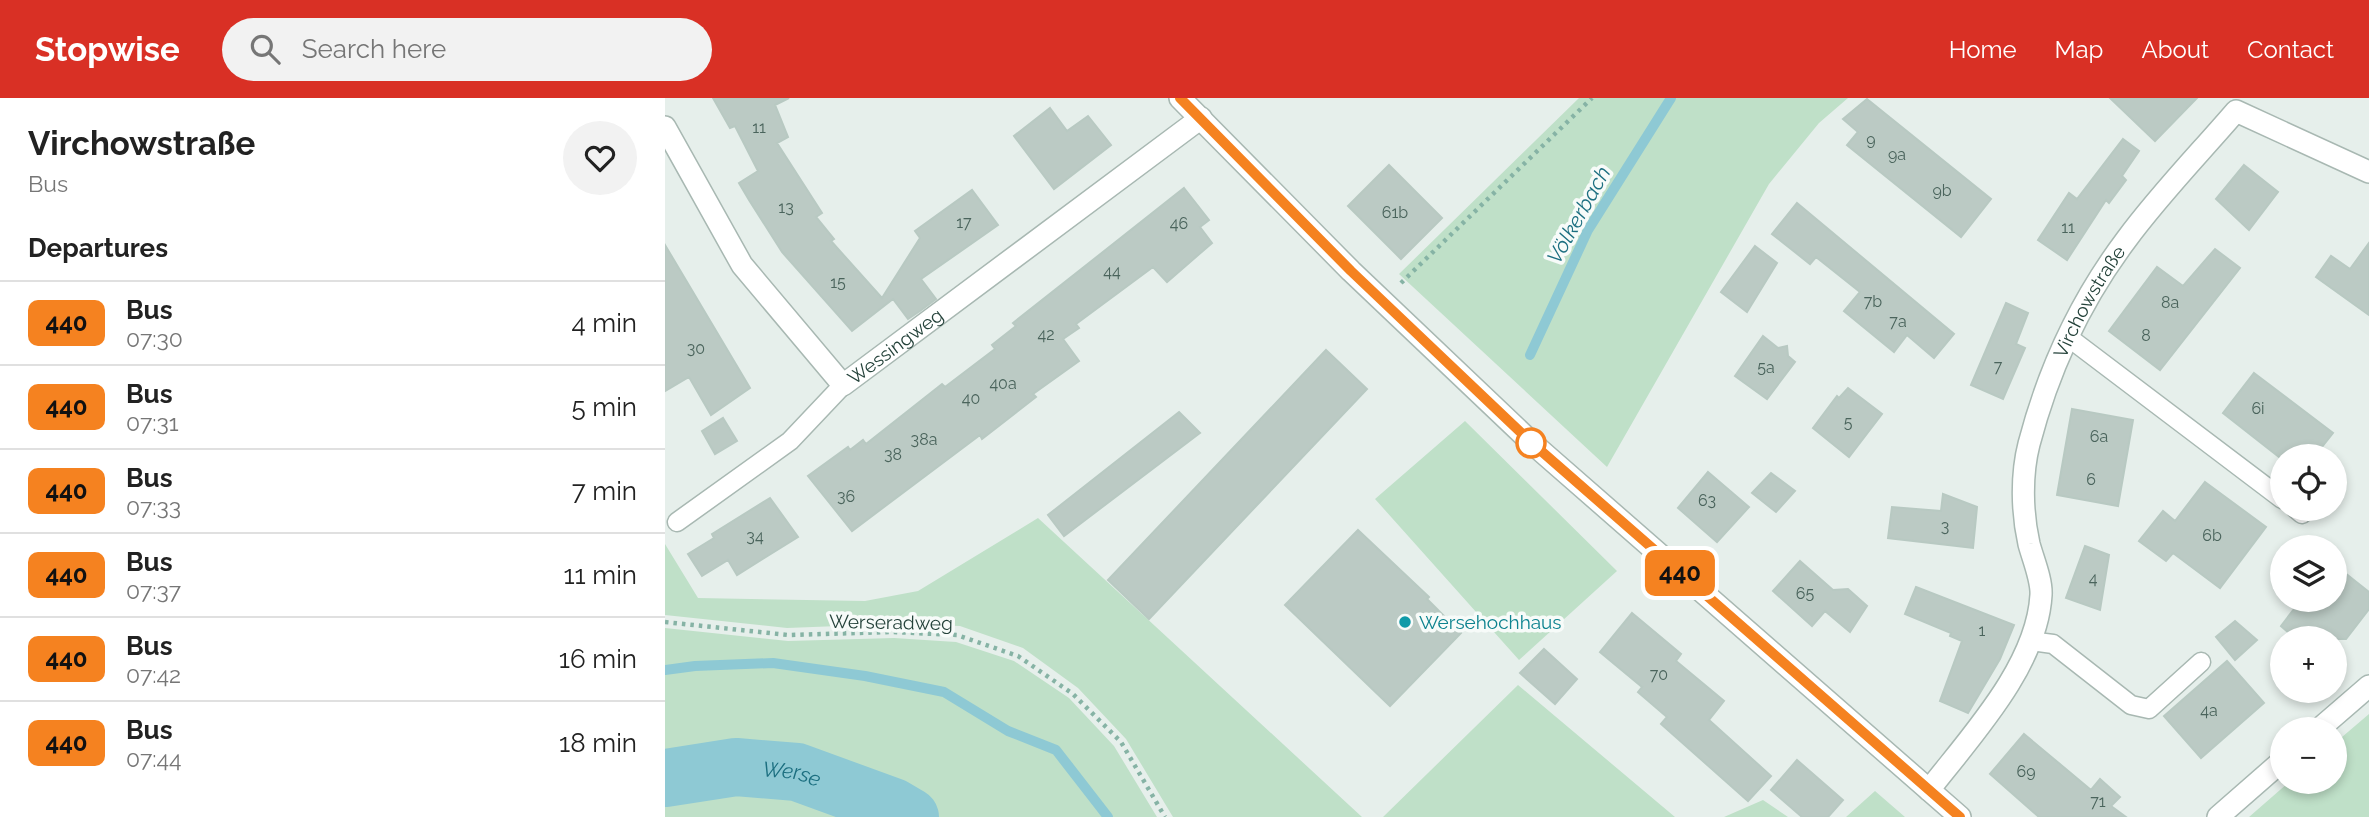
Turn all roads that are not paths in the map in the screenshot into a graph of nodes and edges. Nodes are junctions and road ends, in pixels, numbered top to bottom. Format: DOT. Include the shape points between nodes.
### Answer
graph roads {
  1 [pos="1181,98"];
  2 [pos="1201,118"];
  3 [pos="665,127"];
  4 [pos="2369,172"];
  5 [pos="2068,337"];
  6 [pos="843,385"];
  7 [pos="2270,490"];
  8 [pos="677,522"];
  9 [pos="2030,641"];
  10 [pos="2201,662"];
  11 [pos="2369,686"];
  12 [pos="2333,717"];
  13 [pos="2270,772"];
  14 [pos="1929,790"];
  15 [pos="1960,817"];
  16 [pos="2218,817"];
  1 -- 2 [label="street"];
  2 -- 6 [label="street, Wessingweg"];
  2 -- 14 [label="street" via="1532,443"];
  3 -- 6 [label="street, Wessingweg" via="743,265"];
  4 -- 5 [label="street, Virchowstraße" via="2236,111 2125,240"];
  5 -- 7 [label="lane"];
  5 -- 9 [label="street, Virchowstraße" via="2050,376 2024,473 2026,531 2041,594"];
  6 -- 8 [label="lane" via="790,441"];
  9 -- 10 [label="lane" via="2053,643 2131,705 2149,709"];
  9 -- 14 [label="street, Virchowstraße" via="2002,696"];
  11 -- 12 [label="street"];
  13 -- 16 [label="street"];
  14 -- 15 [label="street"];
}
